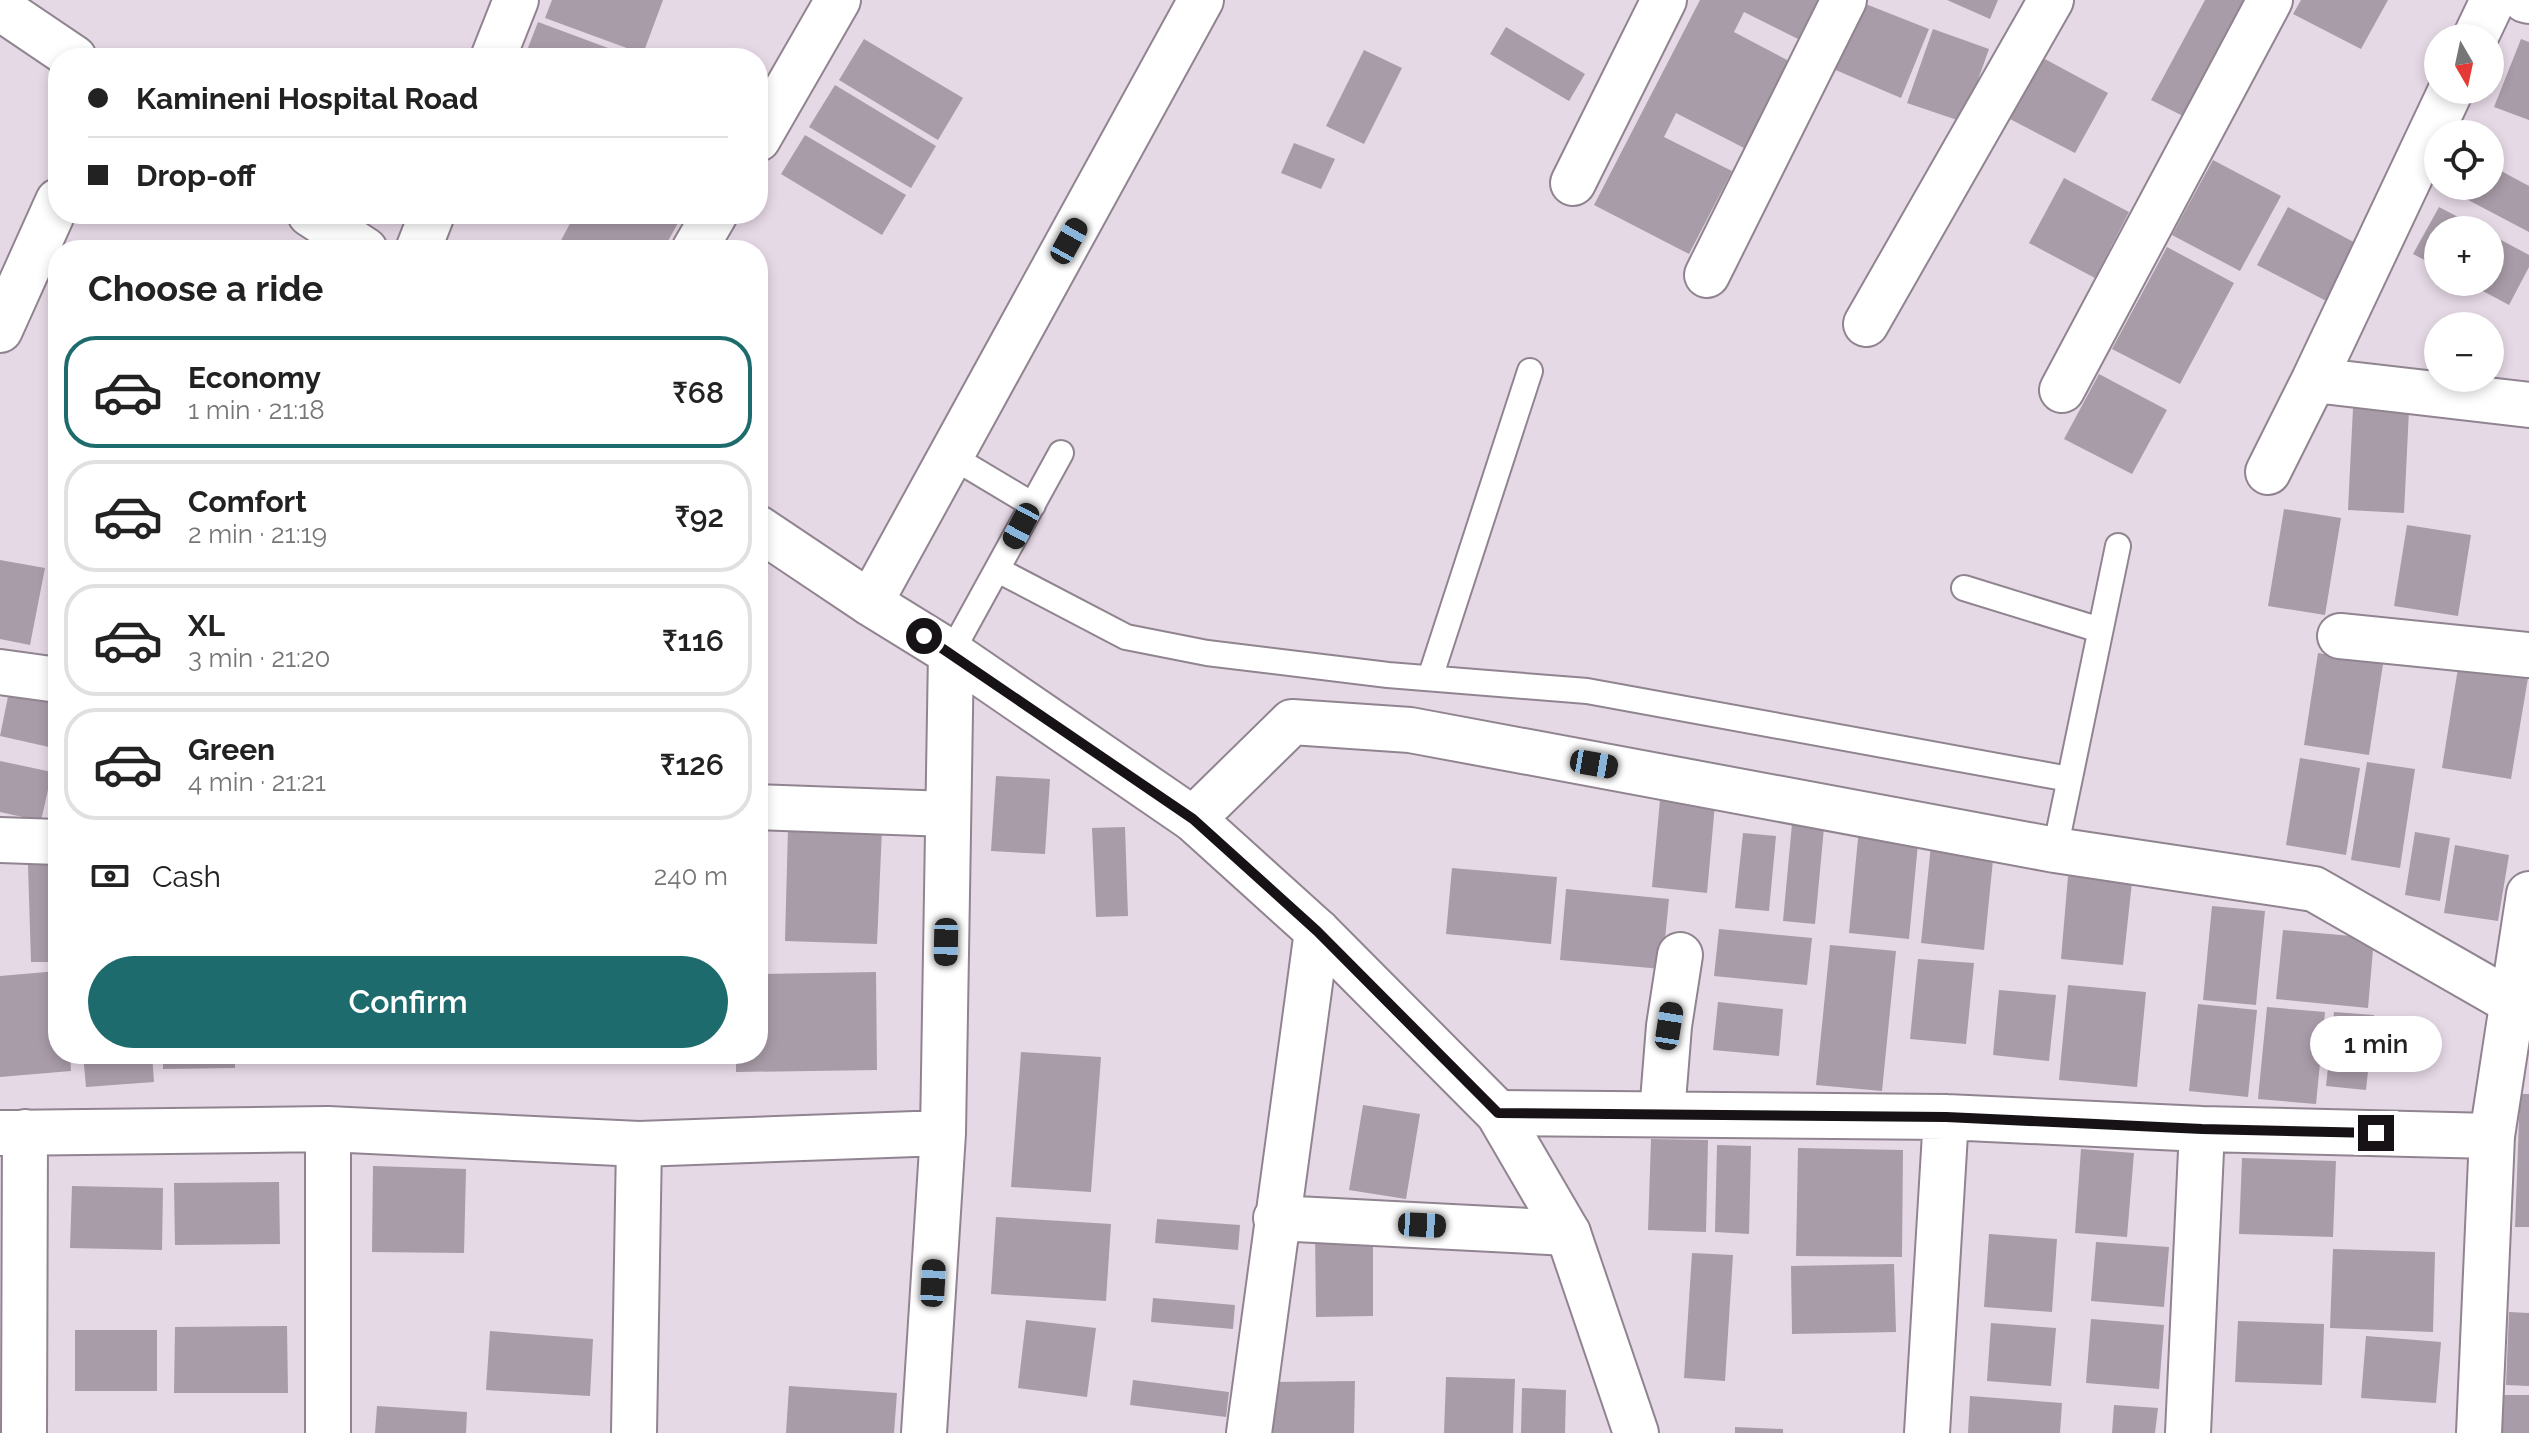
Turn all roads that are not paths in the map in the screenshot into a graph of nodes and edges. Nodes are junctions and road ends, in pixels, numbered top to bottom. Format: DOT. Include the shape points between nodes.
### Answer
graph roads {
  1 [pos="516,0"];
  2 [pos="838,0"];
  3 [pos="1201,0"];
  4 [pos="1664,0"];
  5 [pos="1844,0"];
  6 [pos="2051,0"];
  7 [pos="2270,0"];
  8 [pos="2493,0"];
  9 [pos="0,8"];
  10 [pos="2482,24"];
  11 [pos="59,48"];
  12 [pos="497,48"];
  13 [pos="2444,104"];
  14 [pos="768,122"];
  15 [pos="1573,183"];
  16 [pos="48,223"];
  17 [pos="325,224"];
  18 [pos="350,240"];
  19 [pos="1707,275"];
  20 [pos="1866,324"];
  21 [pos="0,330"];
  22 [pos="1530,371"];
  23 [pos="2314,380"];
  24 [pos="2062,390"];
  25 [pos="2529,405"];
  26 [pos="1061,453"];
  27 [pos="951,456"];
  28 [pos="2268,472"];
  29 [pos="1033,505"];
  30 [pos="768,535"];
  31 [pos="2118,546"];
  32 [pos="998,570"];
  33 [pos="1964,588"];
  34 [pos="870,603"];
  35 [pos="2100,630"];
  36 [pos="2340,636"];
  37 [pos="951,653"];
  38 [pos="2529,655"];
  39 [pos="0,672"];
  40 [pos="1430,678"];
  41 [pos="48,679"];
  42 [pos="2069,779"];
  43 [pos="768,807"];
  44 [pos="948,814"];
  45 [pos="1193,819"];
  46 [pos="0,840"];
  47 [pos="48,842"];
  48 [pos="2055,850"];
  49 [pos="2529,894"];
  50 [pos="1317,931"];
  51 [pos="1680,955"];
  52 [pos="2521,1008"];
  53 [pos="1498,1113"];
  54 [pos="1662,1114"];
  55 [pos="1946,1117"];
  56 [pos="328,1129"];
  57 [pos="2202,1129"];
  58 [pos="13,1132"];
  59 [pos="943,1133"];
  60 [pos="2492,1136"];
  61 [pos="639,1144"];
  62 [pos="1276,1218"];
  63 [pos="1568,1233"];
  64 [pos="24,1433"];
  65 [pos="328,1433"];
  66 [pos="634,1433"];
  67 [pos="924,1433"];
  68 [pos="1249,1433"];
  69 [pos="1636,1433"];
  70 [pos="1927,1433"];
  71 [pos="2188,1433"];
  72 [pos="2479,1433"];
  1 -- 12 [label="street"];
  2 -- 14 [label="street"];
  3 -- 27 [label="street"];
  4 -- 15 [label="street"];
  5 -- 19 [label="street"];
  6 -- 20 [label="street"];
  7 -- 24 [label="street"];
  8 -- 10 [label="street"];
  9 -- 11 [label="street"];
  13 -- 23 [label="street"];
  16 -- 21 [label="street"];
  17 -- 18 [label="street"];
  22 -- 40 [label="lane"];
  23 -- 25 [label="street"];
  23 -- 28 [label="street"];
  26 -- 29 [label="lane"];
  27 -- 29 [label="lane"];
  27 -- 34 [label="street"];
  29 -- 32 [label="lane"];
  30 -- 34 [label="street"];
  31 -- 35 [label="lane"];
  32 -- 37 [label="lane"];
  32 -- 40 [label="lane" via="1126,637 1207,653"];
  33 -- 35 [label="lane"];
  34 -- 37 [label="street"];
  35 -- 42 [label="lane"];
  36 -- 38 [label="street"];
  37 -- 44 [label="street"];
  37 -- 45 [label="street"];
  39 -- 41 [label="street"];
  40 -- 42 [label="lane" via="1587,691"];
  42 -- 48 [label="lane"];
  43 -- 44 [label="street"];
  44 -- 59 [label="street"];
  45 -- 48 [label="street" via="1292,722 1410,730"];
  45 -- 50 [label="street"];
  46 -- 47 [label="street"];
  48 -- 52 [label="street" via="2314,889"];
  49 -- 52 [label="street"];
  50 -- 53 [label="street"];
  50 -- 62 [label="street"];
  51 -- 54 [label="street"];
  52 -- 60 [label="street"];
  53 -- 54 [label="street"];
  53 -- 63 [label="street"];
  54 -- 55 [label="street"];
  55 -- 57 [label="street"];
  55 -- 70 [label="street"];
  56 -- 58 [label="street"];
  56 -- 61 [label="street"];
  56 -- 65 [label="street"];
  57 -- 60 [label="street"];
  57 -- 71 [label="street"];
  58 -- 64 [label="street"];
  59 -- 61 [label="street"];
  59 -- 67 [label="street"];
  60 -- 72 [label="street"];
  61 -- 66 [label="street"];
  62 -- 63 [label="street"];
  62 -- 68 [label="street"];
  63 -- 69 [label="street"];
}
